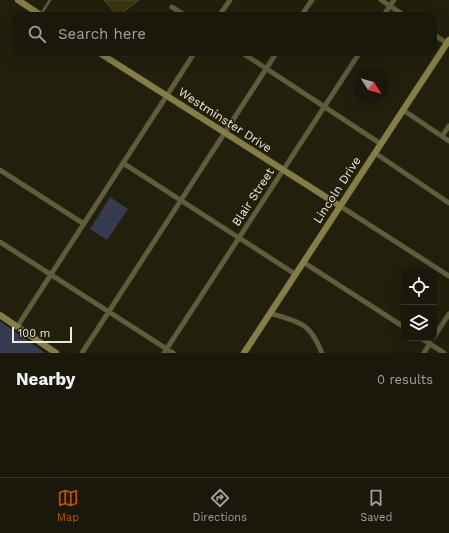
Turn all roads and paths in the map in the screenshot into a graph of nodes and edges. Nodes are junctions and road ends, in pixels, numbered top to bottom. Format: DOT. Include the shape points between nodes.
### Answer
graph roads {
  1 [pos="18,0"];
  2 [pos="50,0"];
  3 [pos="230,0"];
  4 [pos="312,0"];
  5 [pos="381,0"];
  6 [pos="394,0"];
  7 [pos="390,6"];
  8 [pos="172,7"];
  9 [pos="36,12"];
  10 [pos="44,12"];
  11 [pos="180,12"];
  12 [pos="222,12"];
  13 [pos="304,12"];
  14 [pos="386,12"];
  15 [pos="399,12"];
  16 [pos="437,36"];
  17 [pos="448,42"];
  18 [pos="104,56"];
  19 [pos="192,56"];
  20 [pos="247,56"];
  21 [pos="274,56"];
  22 [pos="357,56"];
  23 [pos="266,68"];
  24 [pos="166,96"];
  25 [pos="324,107"];
  26 [pos="403,110"];
  27 [pos="449,126"];
  28 [pos="224,133"];
  29 [pos="442,136"];
  30 [pos="449,141"];
  31 [pos="381,144"];
  32 [pos="375,153"];
  33 [pos="123,163"];
  34 [pos="0,170"];
  35 [pos="282,170"];
  36 [pos="181,201"];
  37 [pos="449,203"];
  38 [pos="340,206"];
  39 [pos="84,224"];
  40 [pos="238,238"];
  41 [pos="0,242"];
  42 [pos="303,262"];
  43 [pos="51,274"];
  44 [pos="295,274"];
  45 [pos="449,276"];
  46 [pos="109,312"];
  47 [pos="270,313"];
  48 [pos="449,314"];
  49 [pos="0,315"];
  50 [pos="401,325"];
  51 [pos="17,327"];
  52 [pos="437,333"];
  53 [pos="426,341"];
  54 [pos="432,341"];
  55 [pos="430,344"];
  56 [pos="165,351"];
  57 [pos="56,353"];
  58 [pos="82,353"];
  59 [pos="174,353"];
  60 [pos="244,353"];
  61 [pos="322,353"];
  62 [pos="424,353"];
  63 [pos="444,353"];
  1 -- 9 [label="street"];
  2 -- 10 [label="lane"];
  3 -- 12 [label="street"];
  4 -- 13 [label="street"];
  5 -- 7 [label="street"];
  6 -- 7 [label="street"];
  7 -- 14 [label="street"];
  7 -- 15 [label="street"];
  8 -- 11 [label="street"];
  16 -- 17 [label="street"];
  17 -- 26 [label="street, Lincoln Drive"];
  18 -- 24 [label="street, Westminster Drive"];
  19 -- 24 [label="street"];
  20 -- 23 [label="street"];
  21 -- 23 [label="street"];
  22 -- 25 [label="street, Blair Street"];
  23 -- 25 [label="street"];
  23 -- 28 [label="street"];
  24 -- 28 [label="street, Westminster Drive"];
  24 -- 33 [label="street"];
  25 -- 31 [label="street"];
  25 -- 35 [label="street, Blair Street"];
  26 -- 29 [label="street"];
  26 -- 31 [label="street, Lincoln Drive"];
  27 -- 29 [label="street"];
  28 -- 35 [label="street, Westminster Drive"];
  28 -- 36 [label="street"];
  29 -- 30 [label="street"];
  31 -- 32 [label="street, Lincoln Drive"];
  32 -- 37 [label="street"];
  32 -- 38 [label="street, Lincoln Drive"];
  33 -- 36 [label="street"];
  33 -- 39 [label="street"];
  34 -- 39 [label="street"];
  35 -- 38 [label="street, Westminster Drive"];
  35 -- 40 [label="street, Blair Street"];
  36 -- 40 [label="street"];
  36 -- 46 [label="street"];
  38 -- 42 [label="street, Lincoln Drive"];
  38 -- 45 [label="street"];
  39 -- 43 [label="street"];
  40 -- 44 [label="street"];
  40 -- 56 [label="street, Blair Street"];
  41 -- 43 [label="street"];
  42 -- 44 [label="street, Lincoln Drive"];
  42 -- 50 [label="street"];
  43 -- 46 [label="street"];
  43 -- 51 [label="street"];
  44 -- 47 [label="street, Lincoln Drive"];
  46 -- 56 [label="street"];
  46 -- 58 [label="street"];
  47 -- 60 [label="street, Lincoln Drive"];
  47 -- 61 [label="street" via="307,327"];
  48 -- 52 [label="street"];
  49 -- 51 [label="street"];
  51 -- 57 [label="street"];
  53 -- 55 [label="street"];
  54 -- 55 [label="street"];
  55 -- 62 [label="street"];
  55 -- 63 [label="street"];
  56 -- 59 [label="street"];
}
